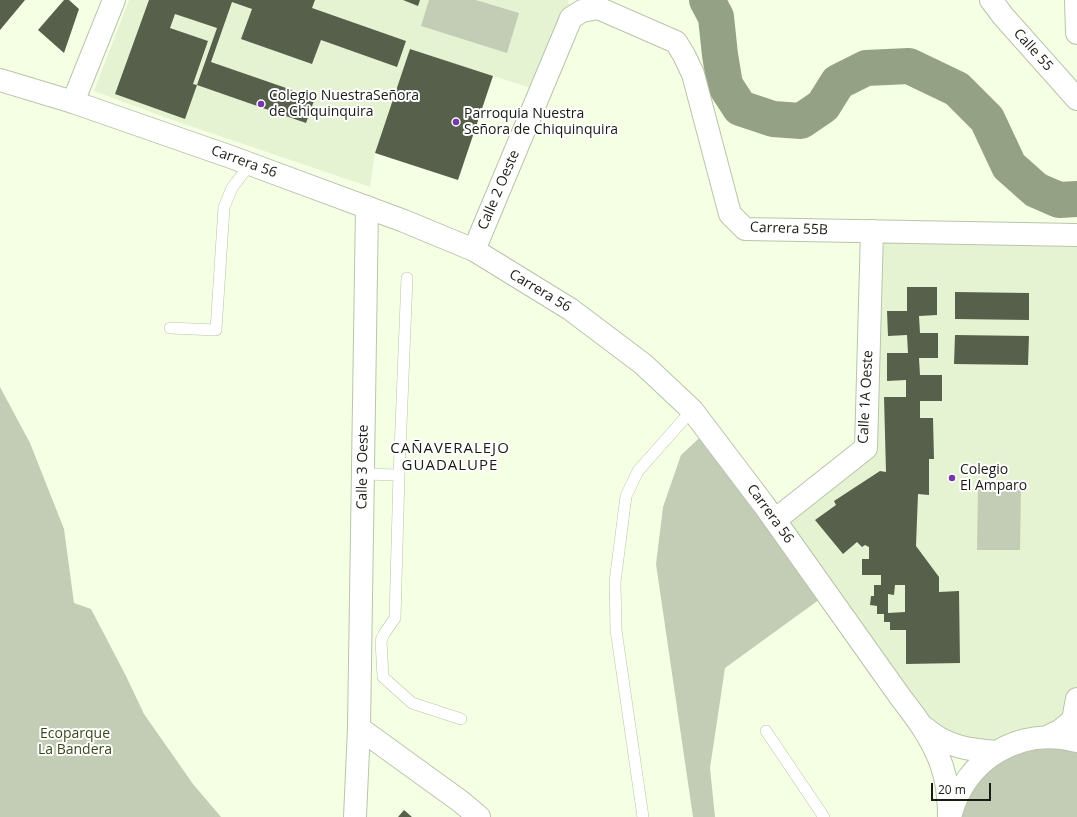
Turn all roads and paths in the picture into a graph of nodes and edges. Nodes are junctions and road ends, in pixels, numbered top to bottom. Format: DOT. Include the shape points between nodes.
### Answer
graph roads {
  1 [pos="114,0"];
  2 [pos="991,0"];
  3 [pos="1076,0"];
  4 [pos="571,18"];
  5 [pos="1077,33"];
  6 [pos="0,80"];
  7 [pos="1077,99"];
  8 [pos="73,102"];
  9 [pos="250,164"];
  10 [pos="367,207"];
  11 [pos="872,231"];
  12 [pos="1077,235"];
  13 [pos="474,250"];
  14 [pos="407,278"];
  15 [pos="170,328"];
  16 [pos="692,410"];
  17 [pos="363,474"];
  18 [pos="399,475"];
  19 [pos="775,520"];
  20 [pos="1077,699"];
  21 [pos="462,719"];
  22 [pos="920,723"];
  23 [pos="359,728"];
  24 [pos="766,731"];
  25 [pos="1047,737"];
  26 [pos="1077,741"];
  27 [pos="997,752"];
  28 [pos="355,817"];
  29 [pos="479,817"];
  30 [pos="643,817"];
  31 [pos="824,817"];
  32 [pos="950,817"];
  1 -- 8 [label="street"];
  2 -- 7 [label="street, Calle 55"];
  3 -- 5 [label="street"];
  4 -- 11 [label="street, Carrera 55B" via="582,11 598,8 676,42 692,74 730,214 745,229"];
  4 -- 13 [label="street, Calle 2 Oeste"];
  6 -- 8 [label="street, Carrera 56"];
  8 -- 9 [label="street, Carrera 56"];
  9 -- 10 [label="street, Carrera 56"];
  9 -- 15 [label="lane" via="232,188 224,207 216,330"];
  10 -- 13 [label="street, Carrera 56"];
  10 -- 17 [label="street, Calle 3 Oeste"];
  11 -- 12 [label="street, Carrera 55B"];
  11 -- 19 [label="street, Calle 1A Oeste" via="866,448"];
  13 -- 16 [label="street, Carrera 56" via="570,308 643,364"];
  14 -- 18 [label="lane"];
  16 -- 19 [label="street, Carrera 56"];
  16 -- 30 [label="lane" via="638,471 626,496 615,582 616,630"];
  17 -- 18 [label="lane"];
  17 -- 23 [label="street, Calle 3 Oeste"];
  18 -- 21 [label="lane" via="395,618 381,641 383,677 412,703"];
  19 -- 22 [label="street, Carrera 56"];
  20 -- 25 [label="street" via="1073,720"];
  22 -- 27 [label="street, Carrera 56" via="947,743 962,748"];
  22 -- 32 [label="street, Carrera 56" via="939,758 945,778"];
  23 -- 28 [label="street, Calle 3 Oeste"];
  23 -- 29 [label="street"];
  24 -- 31 [label="lane"];
  25 -- 26 [label="street"];
  25 -- 27 [label="street" via="1026,740"];
  27 -- 32 [label="street" via="980,764 966,780 956,798"];
}
